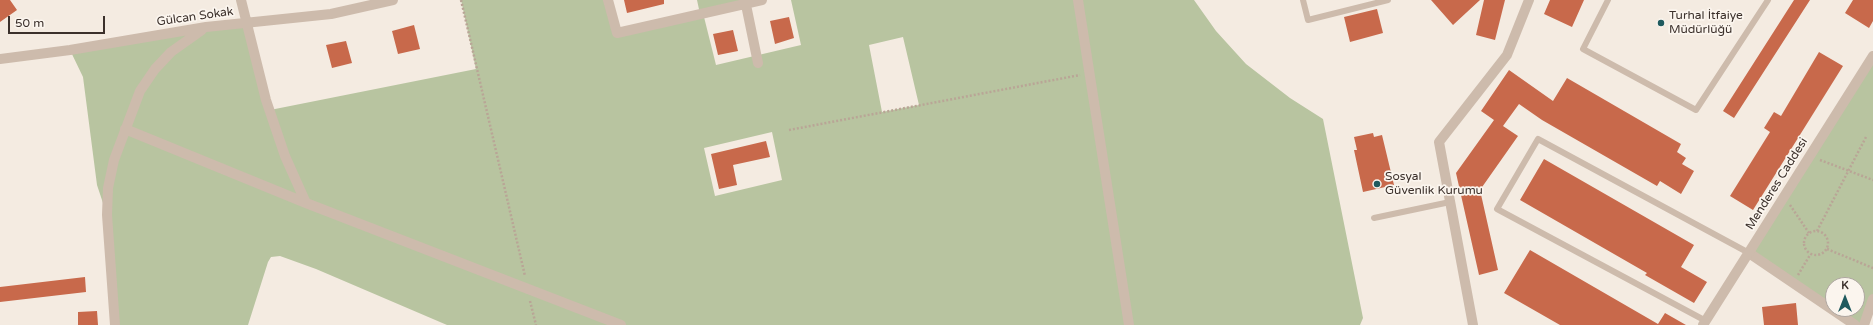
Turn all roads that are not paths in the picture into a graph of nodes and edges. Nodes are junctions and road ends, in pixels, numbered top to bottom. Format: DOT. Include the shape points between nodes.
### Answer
graph roads {
  1 [pos="241,0"];
  2 [pos="392,0"];
  3 [pos="608,0"];
  4 [pos="762,0"];
  5 [pos="1078,0"];
  6 [pos="1303,0"];
  7 [pos="1388,0"];
  8 [pos="1529,0"];
  9 [pos="1608,0"];
  10 [pos="1768,0"];
  11 [pos="745,2"];
  12 [pos="246,23"];
  13 [pos="206,27"];
  14 [pos="1873,56"];
  15 [pos="0,59"];
  16 [pos="758,63"];
  17 [pos="125,129"];
  18 [pos="1450,202"];
  19 [pos="306,203"];
  20 [pos="1374,218"];
  21 [pos="1749,253"];
  22 [pos="1873,299"];
  23 [pos="1705,323"];
  24 [pos="115,325"];
  25 [pos="621,325"];
  26 [pos="1129,325"];
  27 [pos="1473,325"];
  28 [pos="1855,325"];
  29 [pos="1864,325"];
  1 -- 12 [label="street"];
  2 -- 12 [label="street, Gülcan Sokak" via="331,14"];
  3 -- 11 [label="street" via="617,33"];
  4 -- 11 [label="street"];
  5 -- 26 [label="street"];
  6 -- 7 [label="lane" via="1308,20"];
  8 -- 18 [label="street" via="1507,55 1439,142"];
  9 -- 10 [label="lane" via="1583,49 1696,110"];
  11 -- 16 [label="street"];
  12 -- 13 [label="street, Gülcan Sokak"];
  12 -- 19 [label="street" via="266,100 285,156"];
  13 -- 15 [label="street, Gülcan Sokak"];
  13 -- 17 [label="street" via="171,52 155,69 140,91"];
  14 -- 21 [label="street, Menderes Caddesi"];
  17 -- 19 [label="street"];
  17 -- 24 [label="street" via="108,188 107,215"];
  18 -- 20 [label="lane"];
  18 -- 27 [label="street"];
  19 -- 25 [label="street"];
  21 -- 23 [label="street, Menderes Caddesi"];
  21 -- 23 [label="lane" via="1538,138 1497,208"];
  21 -- 28 [label="street"];
  22 -- 29 [label="street"];
}
